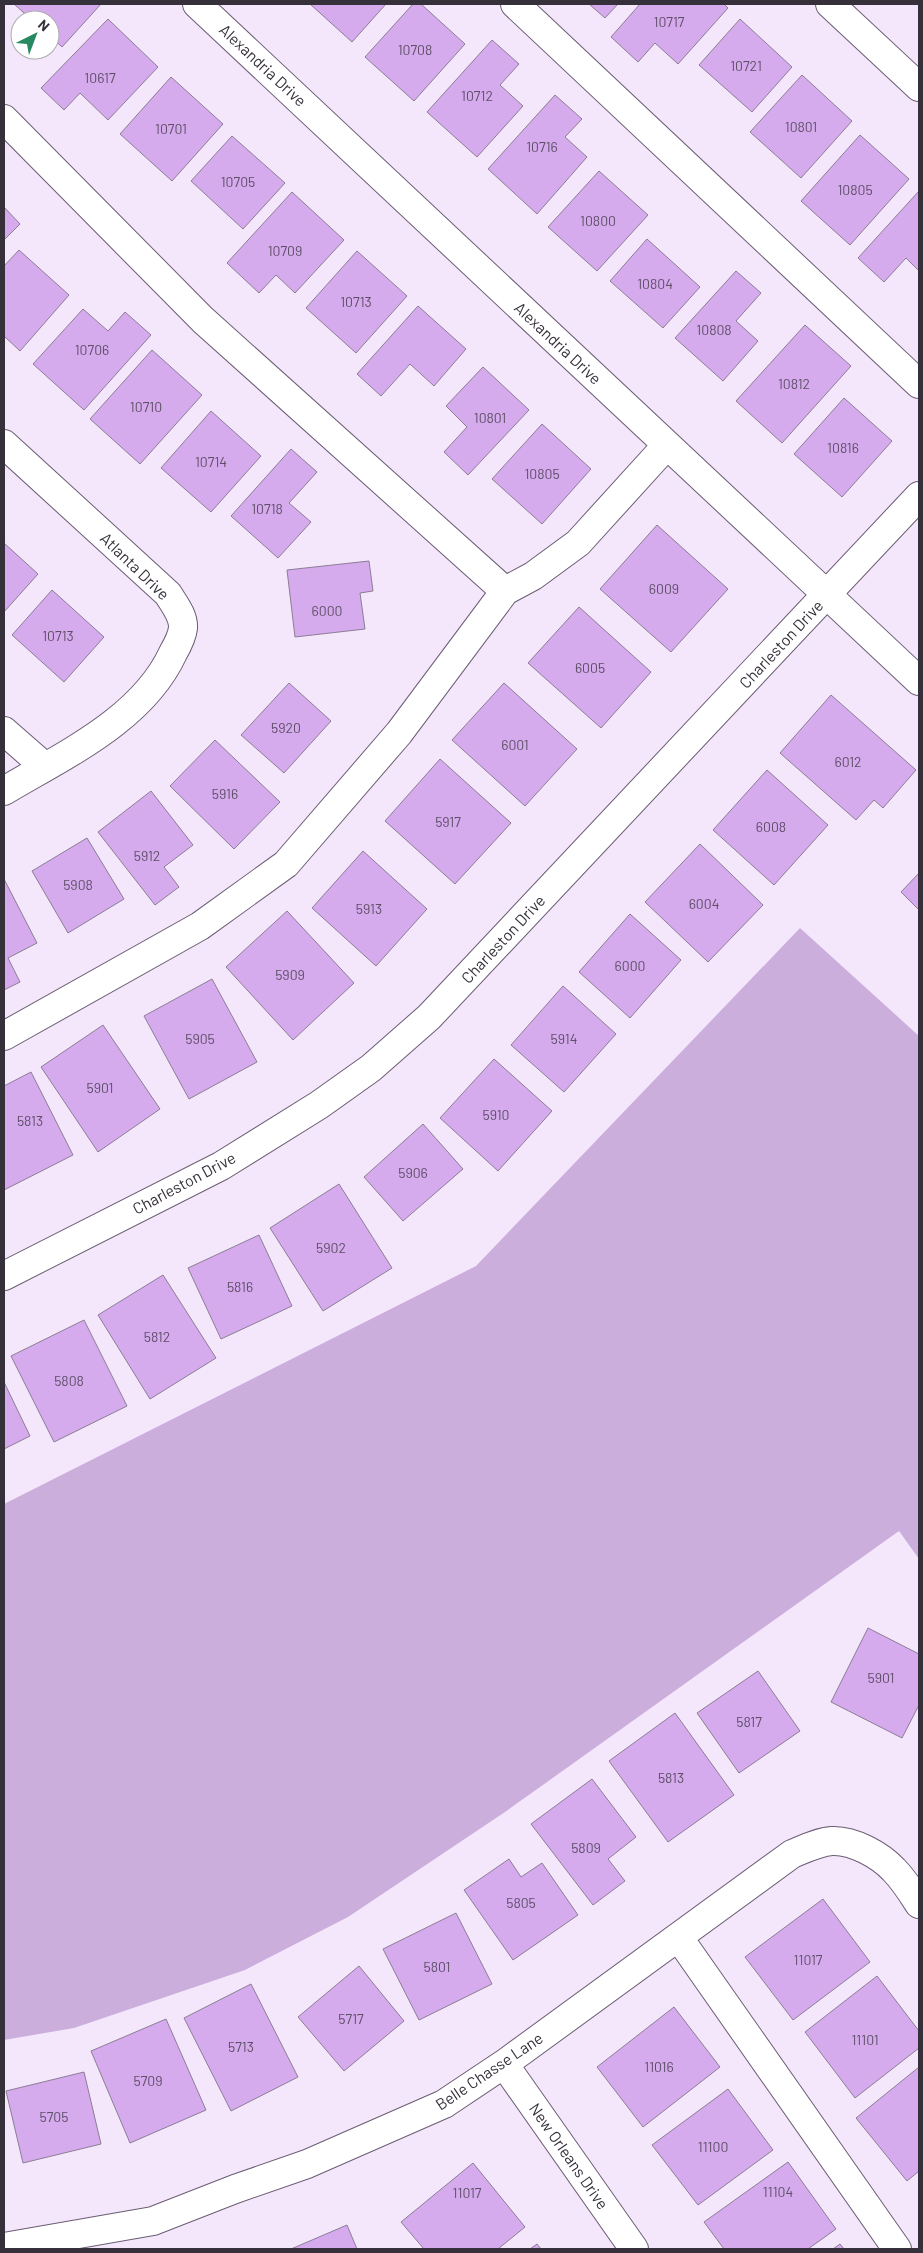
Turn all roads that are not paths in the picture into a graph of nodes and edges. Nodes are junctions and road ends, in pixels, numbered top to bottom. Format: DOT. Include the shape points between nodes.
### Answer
graph roads {
  1 [pos="198,4"];
  2 [pos="515,4"];
  3 [pos="830,4"];
  4 [pos="919,87"];
  5 [pos="4,119"];
  6 [pos="919,384"];
  7 [pos="4,444"];
  8 [pos="667,445"];
  9 [pos="919,496"];
  10 [pos="505,590"];
  11 [pos="826,595"];
  12 [pos="919,681"];
  13 [pos="4,730"];
  14 [pos="44,766"];
  15 [pos="4,791"];
  16 [pos="4,1036"];
  17 [pos="4,1276"];
  18 [pos="919,1904"];
  19 [pos="678,1938"];
  20 [pos="504,2064"];
  21 [pos="4,2247"];
  22 [pos="634,2249"];
  23 [pos="897,2249"];
  1 -- 8 [label="street, Alexandria Drive"];
  2 -- 6 [label="street"];
  3 -- 4 [label="street"];
  5 -- 10 [label="street" via="203,320"];
  7 -- 14 [label="street, Atlanta Drive" via="168,594 180,615 183,628 168,664 147,691 90,739"];
  8 -- 10 [label="street" via="578,543 533,576"];
  8 -- 11 [label="street, Alexandria Drive"];
  9 -- 11 [label="street, Charleston Drive"];
  10 -- 16 [label="street" via="399,734 286,864 200,926"];
  11 -- 12 [label="street, Alexandria Drive"];
  11 -- 17 [label="street, Charleston Drive" via="429,1017 371,1068 319,1105 220,1166"];
  13 -- 14 [label="street"];
  14 -- 15 [label="street, Atlanta Drive"];
  18 -- 19 [label="street, Belle Chasse Lane" via="894,1869 866,1850 848,1842 832,1841 792,1854"];
  19 -- 20 [label="street, Belle Chasse Lane"];
  19 -- 23 [label="street"];
  20 -- 21 [label="street, Belle Chasse Lane" via="444,2104 409,2121 307,2164 153,2221"];
  20 -- 22 [label="street, New Orleans Drive"];
}
